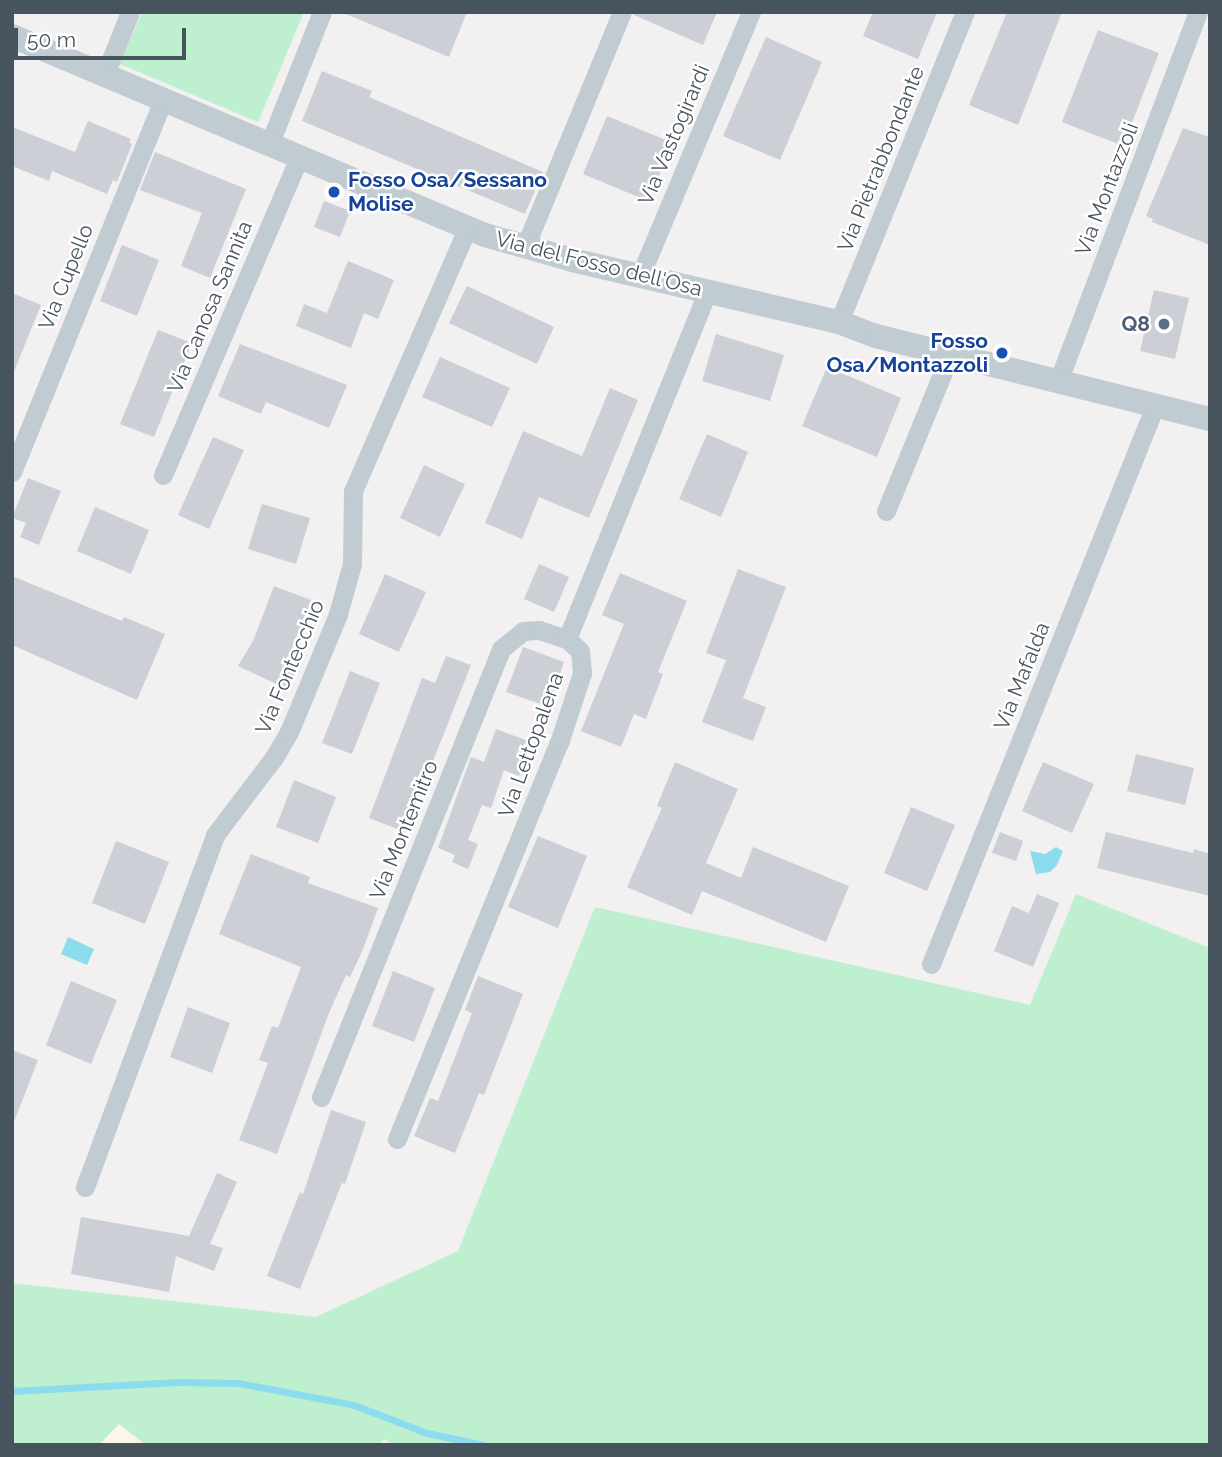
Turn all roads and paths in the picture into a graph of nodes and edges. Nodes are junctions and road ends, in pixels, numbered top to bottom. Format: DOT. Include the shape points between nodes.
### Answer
graph roads {
  1 [pos="130,12"];
  2 [pos="322,12"];
  3 [pos="621,12"];
  4 [pos="751,12"];
  5 [pos="965,12"];
  6 [pos="1198,12"];
  7 [pos="12,36"];
  8 [pos="104,76"];
  9 [pos="163,100"];
  10 [pos="269,145"];
  11 [pos="299,157"];
  12 [pos="467,229"];
  13 [pos="525,247"];
  14 [pos="640,276"];
  15 [pos="706,292"];
  16 [pos="839,322"];
  17 [pos="950,355"];
  18 [pos="1058,382"];
  19 [pos="1155,406"];
  20 [pos="1210,419"];
  21 [pos="12,472"];
  22 [pos="163,475"];
  23 [pos="886,511"];
  24 [pos="567,639"];
  25 [pos="931,964"];
  26 [pos="321,1097"];
  27 [pos="397,1139"];
  28 [pos="85,1187"];
  1 -- 8 [label="street"];
  2 -- 10 [label="street"];
  3 -- 13 [label="street"];
  4 -- 14 [label="street, Via Vastogirardi"];
  5 -- 16 [label="street, Via Pietrabbondante"];
  6 -- 18 [label="street, Via Montazzoli"];
  7 -- 8 [label="street, Via del Fosso dell'Osa"];
  8 -- 9 [label="street, Via del Fosso dell'Osa"];
  9 -- 10 [label="street, Via del Fosso dell'Osa"];
  9 -- 21 [label="street, Via Cupello"];
  10 -- 11 [label="street, Via del Fosso dell'Osa"];
  11 -- 12 [label="street, Via del Fosso dell'Osa"];
  11 -- 22 [label="street, Via Canosa Sannita"];
  12 -- 13 [label="street, Via del Fosso dell'Osa"];
  12 -- 28 [label="street, Via Fontecchio" via="353,491 352,564 338,614 289,732 215,835"];
  13 -- 14 [label="street, Via del Fosso dell'Osa"];
  14 -- 15 [label="street, Via del Fosso dell'Osa"];
  15 -- 16 [label="street, Via del Fosso dell'Osa"];
  15 -- 24 [label="street"];
  16 -- 17 [label="street, Via del Fosso dell'Osa"];
  17 -- 18 [label="street, Via del Fosso dell'Osa"];
  17 -- 23 [label="street"];
  18 -- 19 [label="street, Via del Fosso dell'Osa"];
  19 -- 20 [label="street, Via del Fosso dell'Osa"];
  19 -- 25 [label="street, Via Mafalda"];
  24 -- 26 [label="street, Via Montemitro" via="540,630 523,631 501,649"];
  24 -- 27 [label="street, Via Lettopalena" via="577,646 583,665 568,718"];
}
